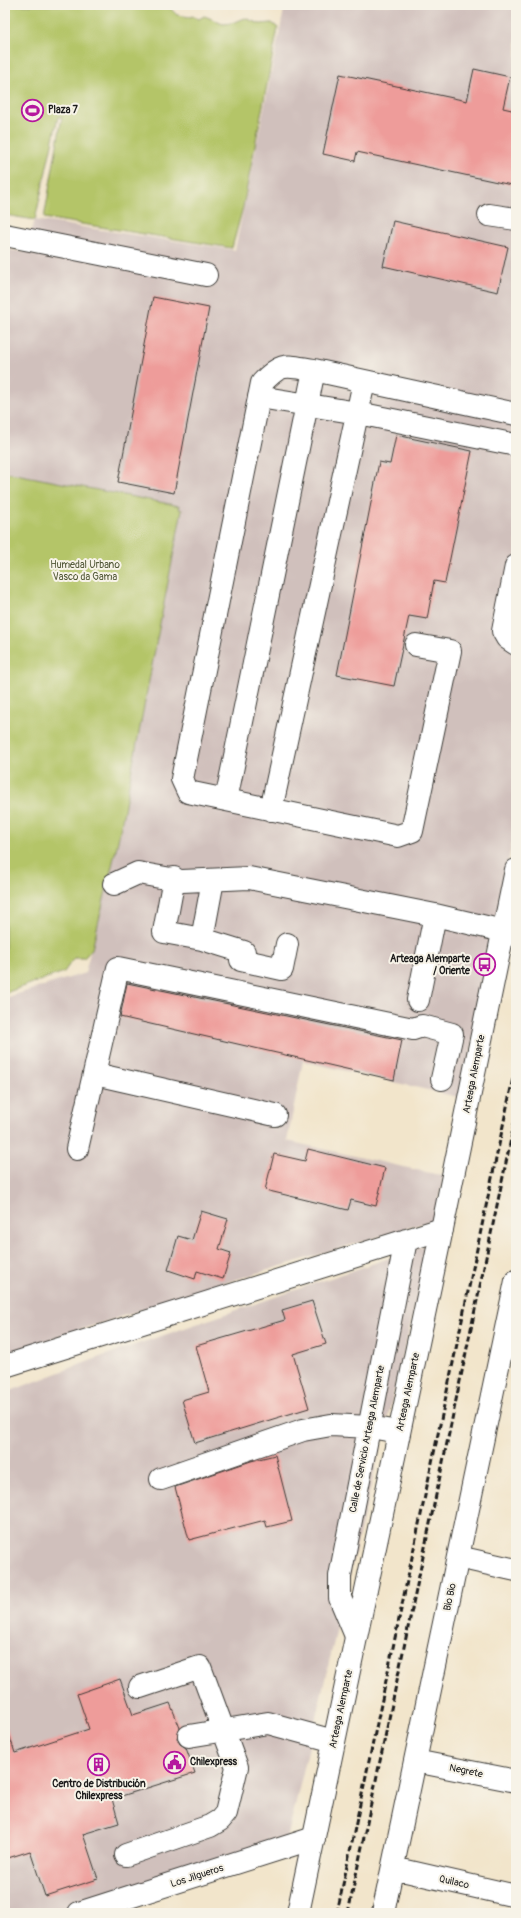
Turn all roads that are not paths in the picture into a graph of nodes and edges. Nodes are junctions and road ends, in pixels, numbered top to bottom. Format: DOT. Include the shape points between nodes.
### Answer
graph roads {
  1 [pos="489,215"];
  2 [pos="516,219"];
  3 [pos="5,235"];
  4 [pos="206,275"];
  5 [pos="314,370"];
  6 [pos="364,382"];
  7 [pos="259,397"];
  8 [pos="308,404"];
  9 [pos="507,412"];
  10 [pos="358,413"];
  11 [pos="493,439"];
  12 [pos="516,445"];
  13 [pos="516,566"];
  14 [pos="516,644"];
  15 [pos="416,645"];
  16 [pos="226,800"];
  17 [pos="271,810"];
  18 [pos="516,870"];
  19 [pos="174,878"];
  20 [pos="213,880"];
  21 [pos="114,884"];
  22 [pos="435,915"];
  23 [pos="503,931"];
  24 [pos="202,939"];
  25 [pos="287,944"];
  26 [pos="418,1000"];
  27 [pos="448,1056"];
  28 [pos="476,1063"];
  29 [pos="95,1074"];
  30 [pos="442,1079"];
  31 [pos="275,1115"];
  32 [pos="77,1149"];
  33 [pos="442,1229"];
  34 [pos="406,1240"];
  35 [pos="516,1281"];
  36 [pos="508,1358"];
  37 [pos="5,1366"];
  38 [pos="370,1426"];
  39 [pos="399,1432"];
  40 [pos="161,1479"];
  41 [pos="458,1557"];
  42 [pos="516,1570"];
  43 [pos="356,1636"];
  44 [pos="140,1686"];
  45 [pos="223,1730"];
  46 [pos="189,1736"];
  47 [pos="334,1741"];
  48 [pos="415,1760"];
  49 [pos="516,1781"];
  50 [pos="314,1838"];
  51 [pos="126,1856"];
  52 [pos="393,1868"];
  53 [pos="516,1896"];
  54 [pos="93,1911"];
  55 [pos="298,1913"];
  56 [pos="383,1913"];
  1 -- 2 [label="street"];
  3 -- 4 [label="street"];
  5 -- 6 [label="street"];
  5 -- 7 [label="street" via="284,366 270,374 262,383"];
  5 -- 8 [label="street"];
  6 -- 9 [label="street"];
  6 -- 10 [label="street"];
  7 -- 8 [label="street"];
  7 -- 16 [label="street" via="182,779 188,792"];
  8 -- 10 [label="street"];
  8 -- 16 [label="street"];
  9 -- 11 [label="street"];
  10 -- 11 [label="street"];
  10 -- 17 [label="street"];
  11 -- 12 [label="street"];
  13 -- 14 [label="street" via="503,631 507,638"];
  15 -- 17 [label="street" via="450,651 412,831 398,836"];
  16 -- 17 [label="street"];
  18 -- 23 [label="street, Arteaga Alemparte"];
  19 -- 20 [label="street"];
  19 -- 21 [label="street" via="138,873"];
  19 -- 24 [label="street" via="164,932"];
  20 -- 22 [label="street" via="249,878"];
  20 -- 24 [label="street"];
  22 -- 23 [label="street"];
  22 -- 26 [label="street"];
  23 -- 28 [label="street, Arteaga Alemparte"];
  24 -- 25 [label="street" via="244,952 241,960 282,969"];
  27 -- 28 [label="street"];
  27 -- 29 [label="street" via="452,1034 422,1026 413,1029 118,968"];
  27 -- 30 [label="street"];
  28 -- 33 [label="street, Arteaga Alemparte"];
  29 -- 31 [label="street"];
  29 -- 32 [label="street"];
  33 -- 34 [label="street"];
  33 -- 39 [label="street, Arteaga Alemparte"];
  34 -- 37 [label="street"];
  34 -- 38 [label="street, Calle de Servicio Arteaga Alemparte"];
  35 -- 36 [label="street, Bio Bio"];
  36 -- 41 [label="street, Bio Bio"];
  38 -- 39 [label="street"];
  38 -- 40 [label="street" via="331,1425 303,1430"];
  38 -- 43 [label="street, Calle de Servicio Arteaga Alemparte" via="340,1576 340,1598"];
  39 -- 43 [label="street, Arteaga Alemparte"];
  41 -- 42 [label="street"];
  41 -- 48 [label="street, Bio Bio"];
  43 -- 47 [label="street, Arteaga Alemparte"];
  44 -- 45 [label="street" via="200,1667"];
  45 -- 46 [label="street"];
  45 -- 47 [label="street" via="268,1723"];
  45 -- 51 [label="street" via="237,1767 226,1812 220,1820 210,1826"];
  47 -- 50 [label="street, Arteaga Alemparte"];
  48 -- 49 [label="street, Negrete"];
  48 -- 52 [label="street, Bio Bio"];
  50 -- 54 [label="street, Los Jilgueros"];
  50 -- 55 [label="street, Arteaga Alemparte"];
  52 -- 53 [label="street, Quilaco"];
  52 -- 56 [label="street, Bio Bio"];
}
